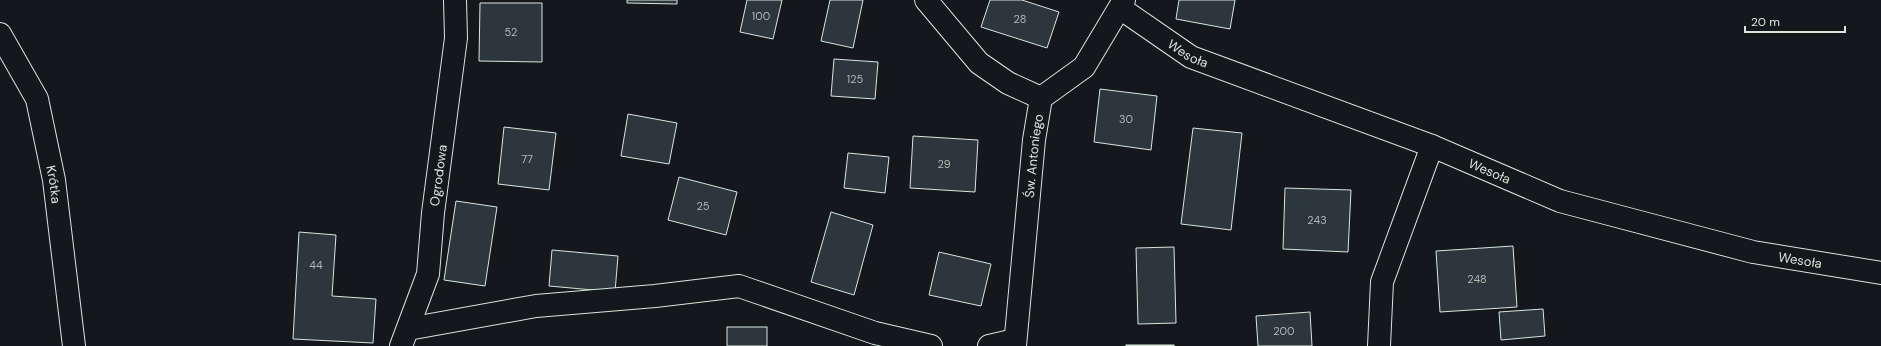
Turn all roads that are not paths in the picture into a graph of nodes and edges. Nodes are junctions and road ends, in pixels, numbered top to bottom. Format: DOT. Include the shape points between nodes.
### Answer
graph roads {
  1 [pos="455,0"];
  2 [pos="926,0"];
  3 [pos="1122,4"];
  4 [pos="0,34"];
  5 [pos="1041,98"];
  6 [pos="1432,146"];
  7 [pos="1881,273"];
  8 [pos="405,337"];
  9 [pos="1015,343"];
  10 [pos="74,346"];
  11 [pos="931,346"];
  12 [pos="989,346"];
  13 [pos="1379,346"];
  1 -- 8 [label="street, Ogrodowa" via="456,38 433,214 428,274"];
  2 -- 5 [label="street" via="979,63 1008,83"];
  3 -- 5 [label="street, Św. Antoniego" via="1084,67"];
  3 -- 6 [label="street, Wesoła" via="1191,57"];
  4 -- 10 [label="street, Krótka" via="36,99 54,180"];
  5 -- 9 [label="street, Św. Antoniego" via="1034,140"];
  6 -- 7 [label="street, Wesoła" via="1560,201 1753,252"];
  6 -- 13 [label="street" via="1382,282"];
  8 -- 11 [label="street" via="536,306 739,286 875,333"];
  9 -- 12 [label="street"];
}
